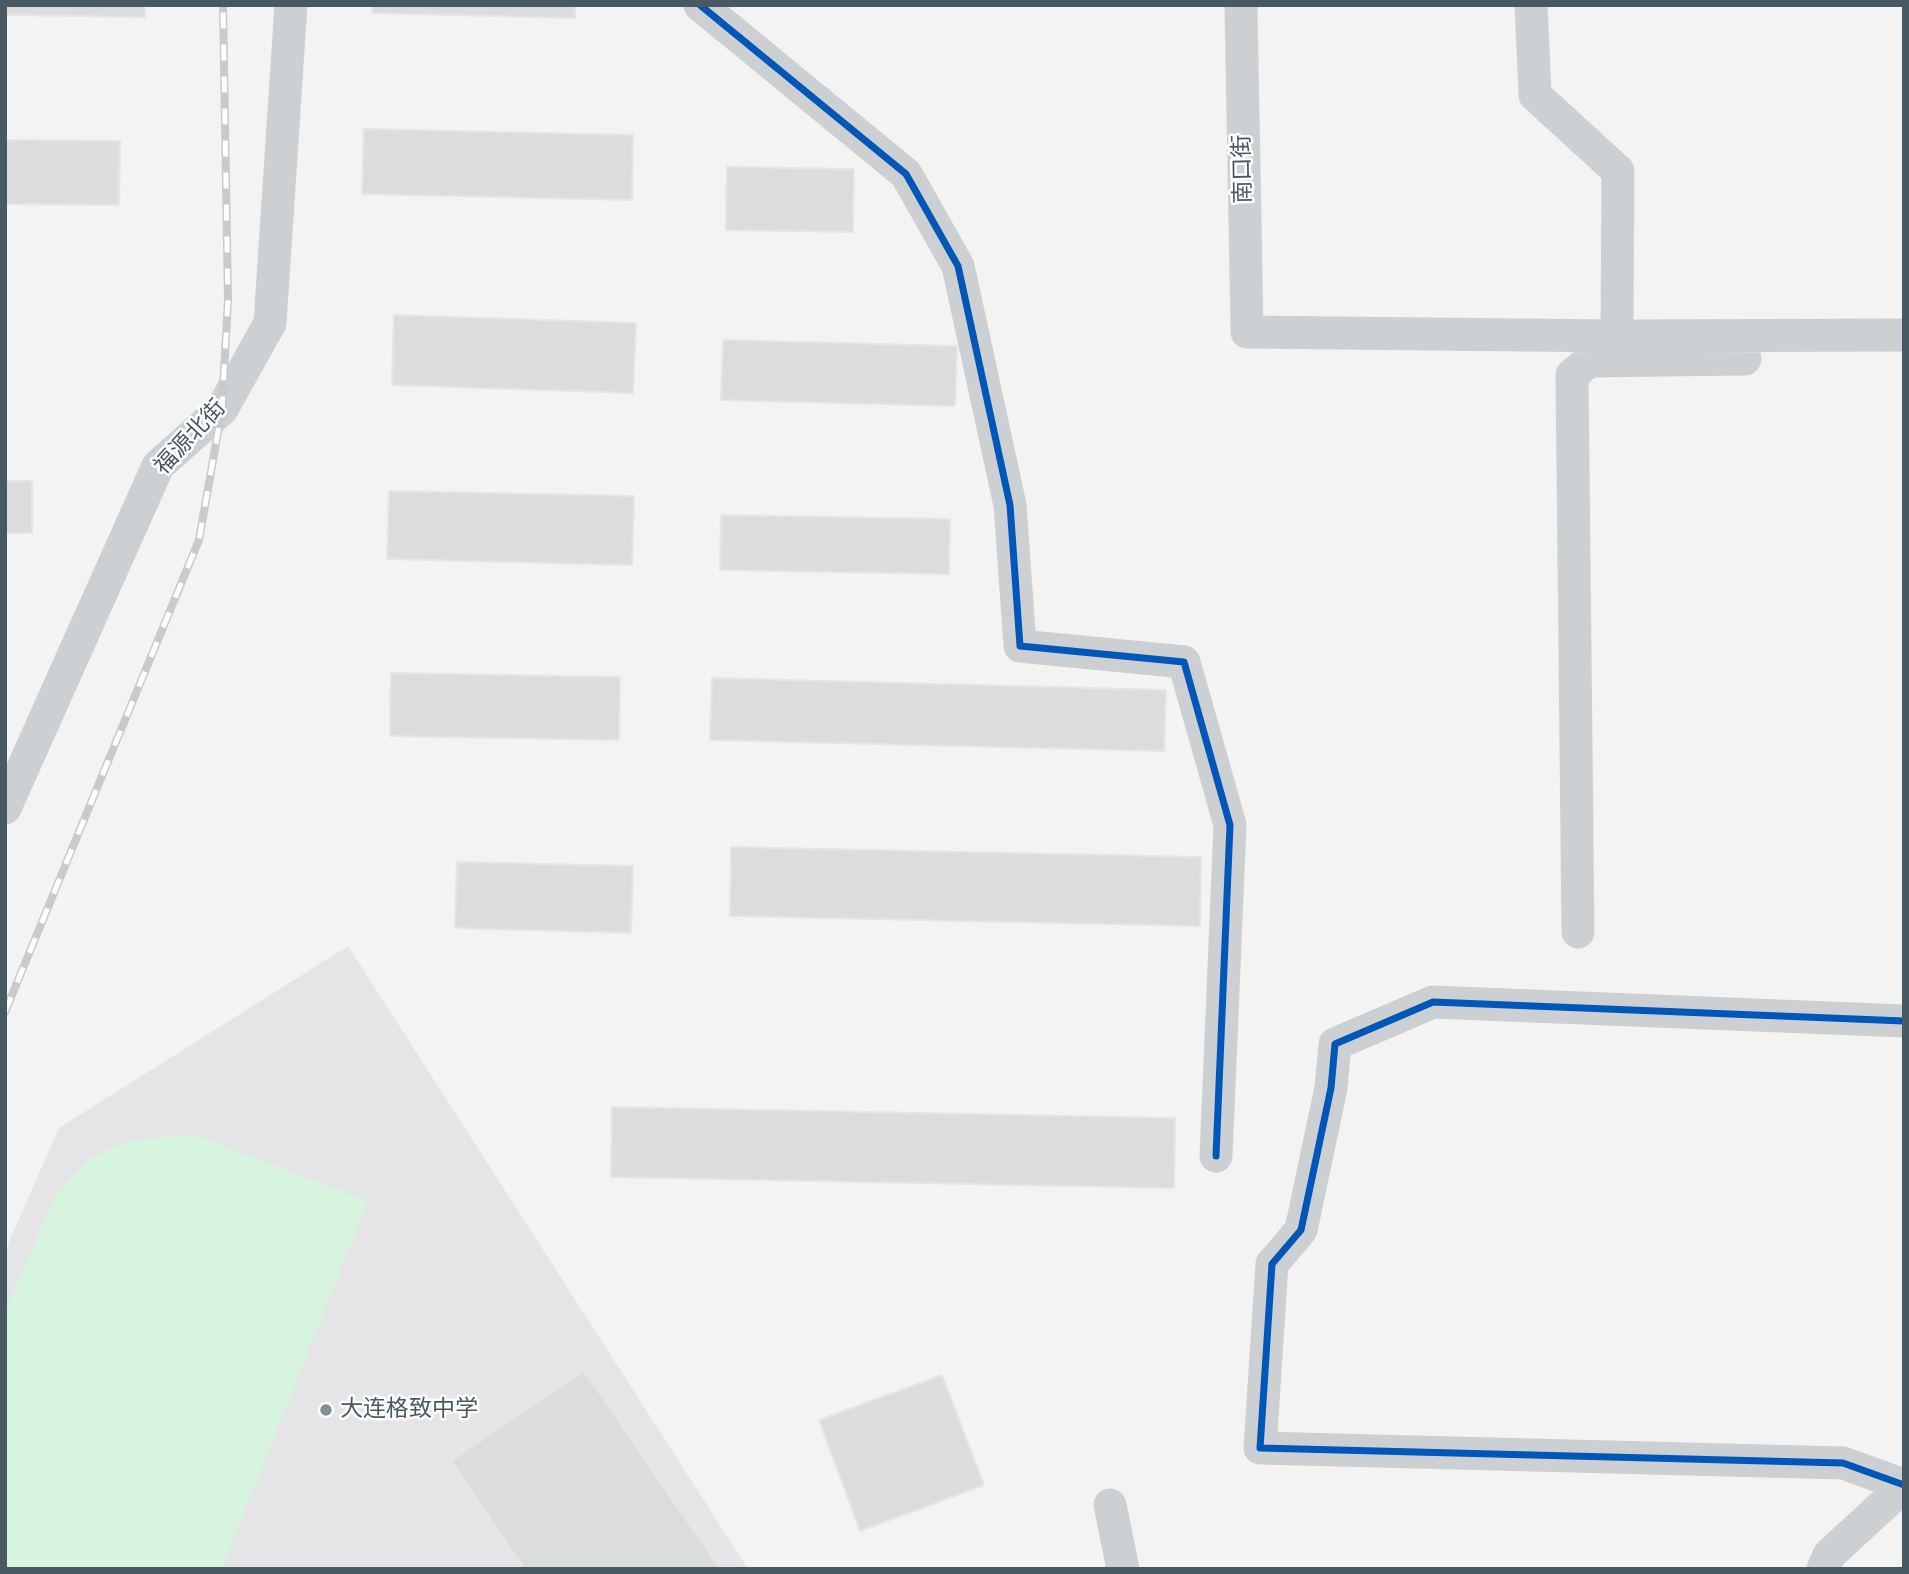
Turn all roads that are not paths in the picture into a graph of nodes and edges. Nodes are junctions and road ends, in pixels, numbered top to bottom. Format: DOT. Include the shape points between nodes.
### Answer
graph roads {
  1 [pos="291,5"];
  2 [pos="700,5"];
  3 [pos="1241,5"];
  4 [pos="1531,5"];
  5 [pos="1904,335"];
  6 [pos="1794,336"];
  7 [pos="1617,337"];
  8 [pos="5,808"];
  9 [pos="1578,932"];
  10 [pos="1904,1021"];
  11 [pos="1216,1156"];
  12 [pos="1904,1486"];
  13 [pos="1110,1505"];
  14 [pos="1123,1569"];
  15 [pos="1823,1569"];
  1 -- 8 [label="street, 福源北街" via="270,323 222,409 158,466"];
  2 -- 11 [label="street" via="906,174 958,265 1010,505 1020,646 1184,663 1230,825"];
  3 -- 7 [label="street, 南口街" via="1247,332"];
  4 -- 7 [label="street" via="1535,95 1618,171"];
  5 -- 6 [label="street"];
  6 -- 7 [label="street"];
  6 -- 9 [label="street" via="1762,359 1589,361 1572,375"];
  10 -- 12 [label="street" via="1433,1002 1335,1044 1331,1088 1300,1230 1272,1265 1260,1448 1843,1463"];
  12 -- 15 [label="street" via="1829,1555"];
  13 -- 14 [label="street"];
}
